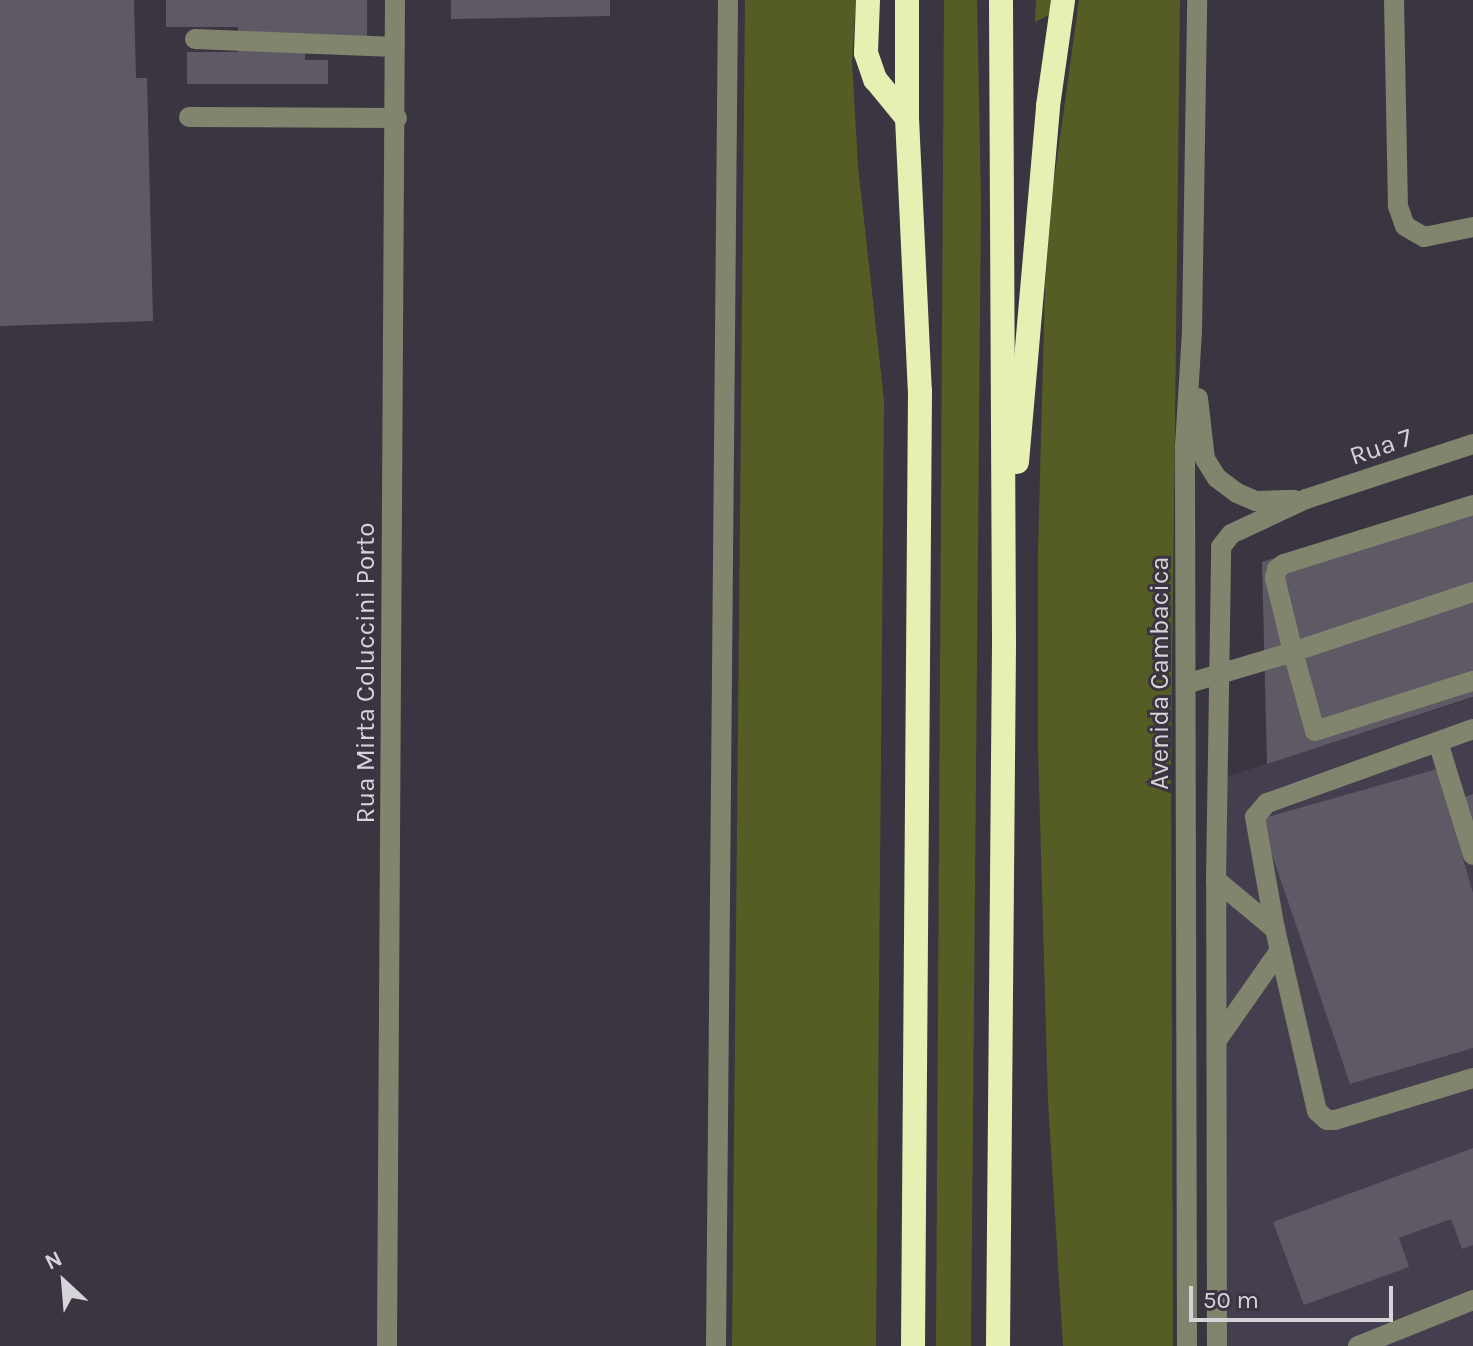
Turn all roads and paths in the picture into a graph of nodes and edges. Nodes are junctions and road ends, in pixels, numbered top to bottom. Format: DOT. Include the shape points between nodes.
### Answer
graph roads {
  1 [pos="395,0"];
  2 [pos="728,0"];
  3 [pos="868,0"];
  4 [pos="907,0"];
  5 [pos="1001,0"];
  6 [pos="1063,0"];
  7 [pos="1197,0"];
  8 [pos="1394,0"];
  9 [pos="195,39"];
  10 [pos="395,47"];
  11 [pos="189,117"];
  12 [pos="397,118"];
  13 [pos="907,118"];
  14 [pos="1473,227"];
  15 [pos="1192,331"];
  16 [pos="1473,444"];
  17 [pos="1306,499"];
  18 [pos="1473,505"];
  19 [pos="1473,592"];
  20 [pos="1004,640"];
  21 [pos="1293,652"];
  22 [pos="1219,674"];
  23 [pos="1473,681"];
  24 [pos="1186,684"];
  25 [pos="1473,729"];
  26 [pos="1438,742"];
  27 [pos="1473,855"];
  28 [pos="1216,880"];
  29 [pos="1275,929"];
  30 [pos="1280,950"];
  31 [pos="1217,1040"];
  32 [pos="1001,1050"];
  33 [pos="1473,1078"];
  34 [pos="1473,1300"];
  35 [pos="387,1346"];
  36 [pos="716,1346"];
  37 [pos="913,1346"];
  38 [pos="998,1346"];
  39 [pos="1011,1346"];
  40 [pos="1187,1346"];
  41 [pos="1217,1346"];
  42 [pos="1358,1346"];
  1 -- 10 [label="street, Rua Mirta Coluccini Porto"];
  2 -- 36 [label="street"];
  3 -- 13 [label="highway" via="866,53 875,79"];
  4 -- 13 [label="highway"];
  5 -- 20 [label="highway"];
  6 -- 20 [label="highway" via="1031,281"];
  7 -- 15 [label="street, Avenida Cambacica"];
  8 -- 14 [label="street" via="1398,206 1405,226 1424,237"];
  9 -- 10 [label="street"];
  10 -- 12 [label="street, Rua Mirta Coluccini Porto"];
  11 -- 12 [label="street"];
  12 -- 35 [label="street, Rua Mirta Coluccini Porto"];
  13 -- 37 [label="highway" via="920,391"];
  15 -- 17 [label="street" via="1205,459 1217,478 1256,501"];
  15 -- 24 [label="street, Avenida Cambacica" via="1185,446"];
  16 -- 17 [label="street, Rua 7"];
  17 -- 22 [label="street" via="1231,534 1221,547"];
  18 -- 21 [label="street" via="1284,564 1275,578"];
  19 -- 21 [label="street"];
  20 -- 32 [label="highway"];
  21 -- 22 [label="street"];
  21 -- 23 [label="street" via="1315,731"];
  22 -- 24 [label="street"];
  22 -- 28 [label="street"];
  24 -- 40 [label="street, Avenida Cambacica"];
  25 -- 26 [label="street"];
  26 -- 27 [label="street"];
  26 -- 29 [label="street" via="1267,803 1255,817"];
  28 -- 29 [label="street"];
  28 -- 31 [label="street"];
  29 -- 30 [label="street"];
  30 -- 31 [label="street"];
  30 -- 33 [label="street" via="1317,1111 1327,1120"];
  31 -- 41 [label="street"];
  32 -- 38 [label="highway"];
  32 -- 39 [label="highway"];
  34 -- 42 [label="street"];
}
